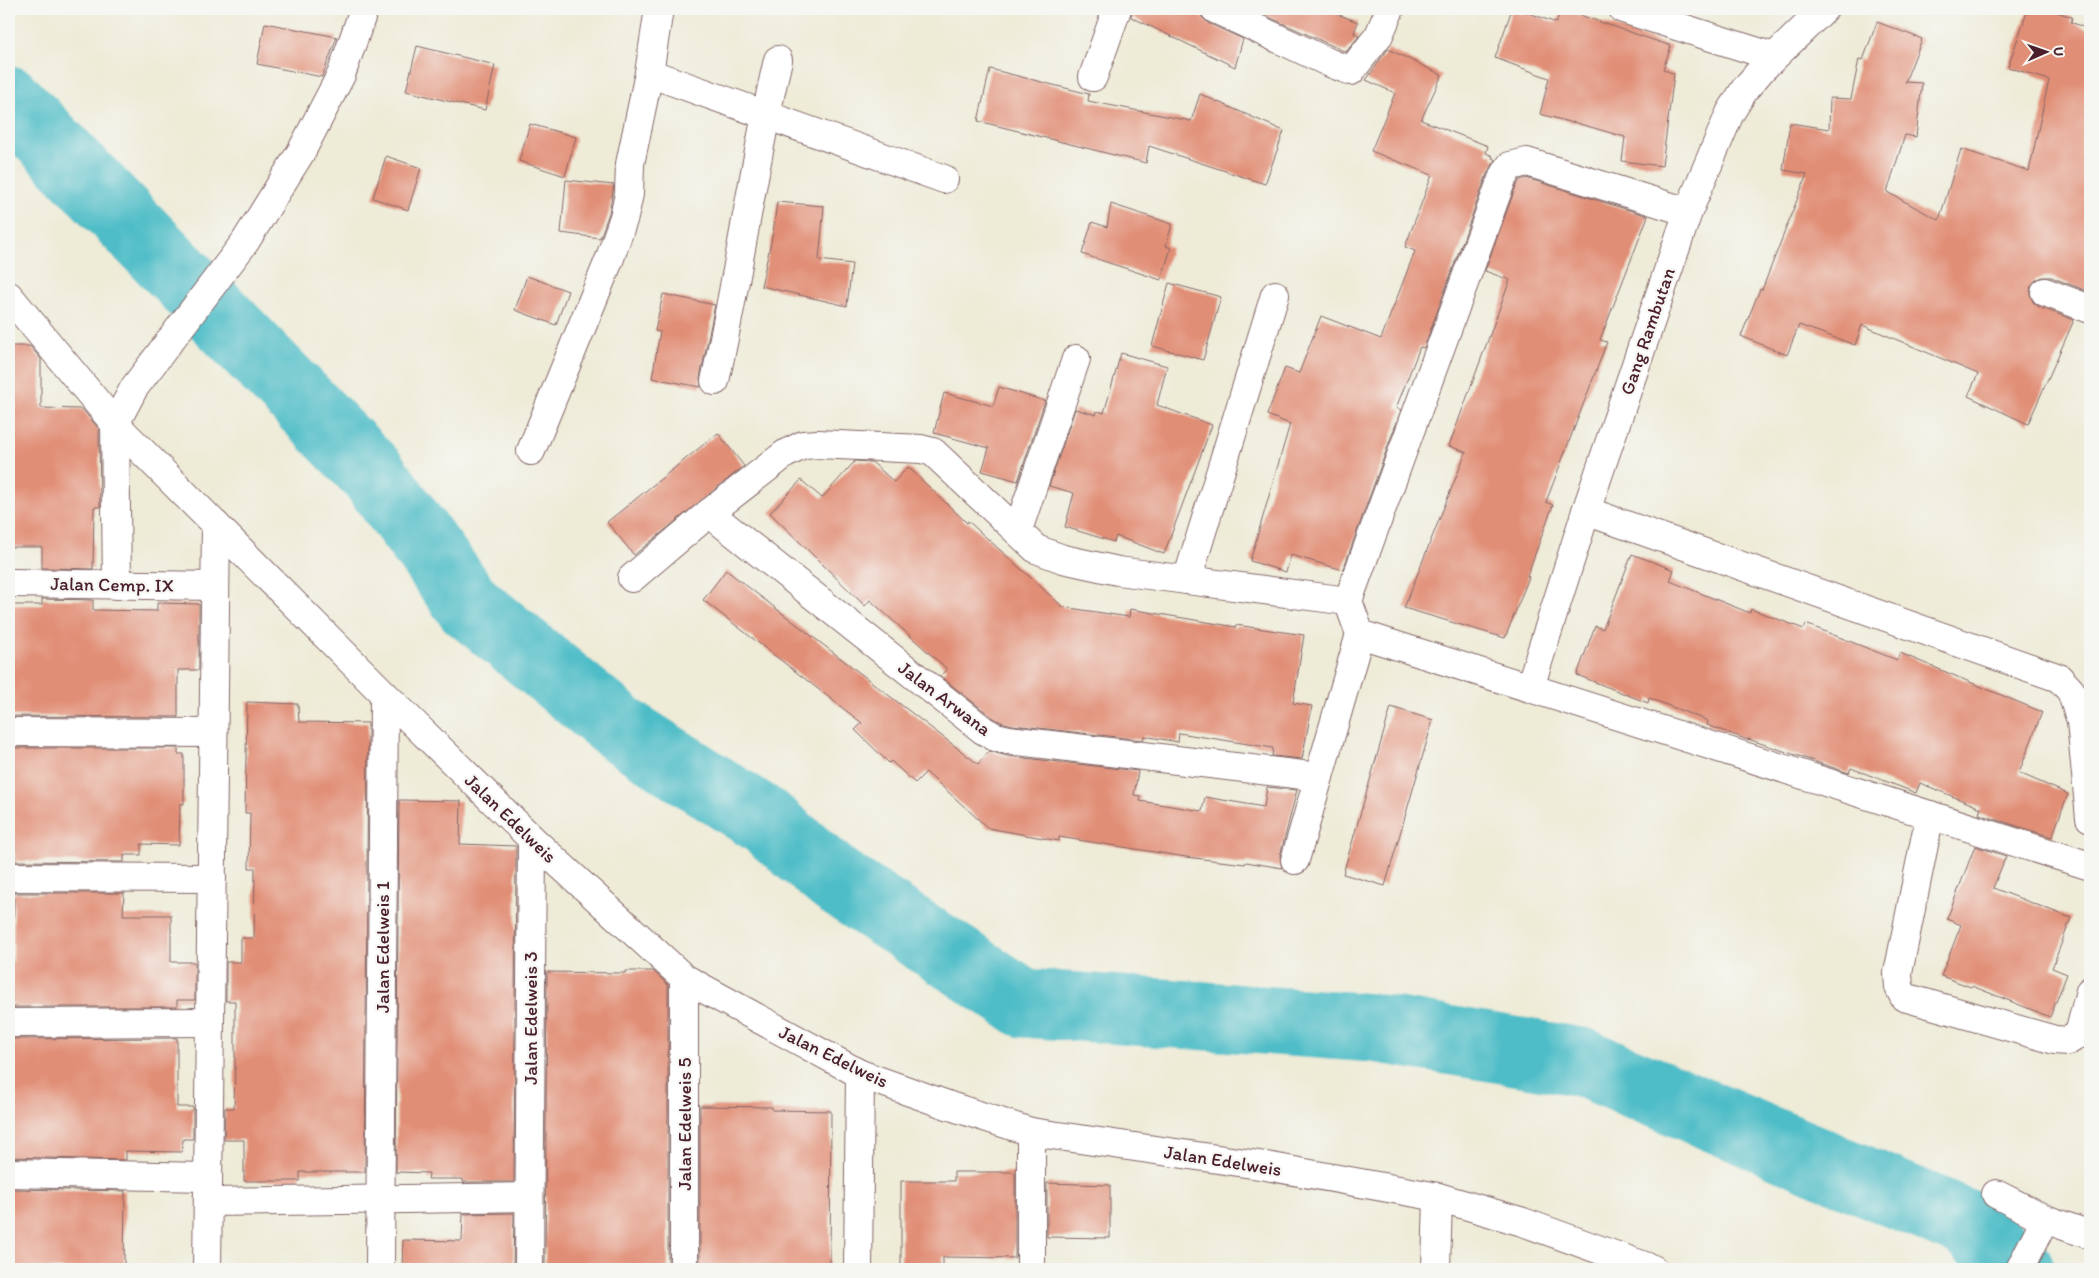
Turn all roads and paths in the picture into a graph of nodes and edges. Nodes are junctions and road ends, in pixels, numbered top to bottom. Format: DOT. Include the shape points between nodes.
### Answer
graph roads {
  1 [pos="364,9"];
  2 [pos="659,9"];
  3 [pos="1117,9"];
  4 [pos="1215,9"];
  5 [pos="1390,9"];
  6 [pos="1623,9"];
  7 [pos="1824,9"];
  8 [pos="1774,57"];
  9 [pos="778,60"];
  10 [pos="649,73"];
  11 [pos="1093,77"];
  12 [pos="765,115"];
  13 [pos="944,179"];
  14 [pos="1688,212"];
  15 [pos="2045,292"];
  16 [pos="1275,295"];
  17 [pos="9,296"];
  18 [pos="2090,309"];
  19 [pos="1076,359"];
  20 [pos="714,381"];
  21 [pos="115,424"];
  22 [pos="531,451"];
  23 [pos="1586,511"];
  24 [pos="709,513"];
  25 [pos="216,525"];
  26 [pos="1018,530"];
  27 [pos="632,578"];
  28 [pos="1187,580"];
  29 [pos="9,583"];
  30 [pos="117,585"];
  31 [pos="215,586"];
  32 [pos="1348,601"];
  33 [pos="1360,634"];
  34 [pos="1530,687"];
  35 [pos="384,694"];
  36 [pos="9,732"];
  37 [pos="214,733"];
  38 [pos="1319,777"];
  39 [pos="1930,814"];
  40 [pos="2090,818"];
  41 [pos="532,839"];
  42 [pos="1295,860"];
  43 [pos="2090,866"];
  44 [pos="9,877"];
  45 [pos="212,878"];
  46 [pos="684,978"];
  47 [pos="2090,991"];
  48 [pos="210,1022"];
  49 [pos="9,1023"];
  50 [pos="860,1074"];
  51 [pos="1031,1132"];
  52 [pos="9,1173"];
  53 [pos="208,1190"];
  54 [pos="1996,1194"];
  55 [pos="529,1197"];
  56 [pos="1438,1197"];
  57 [pos="380,1199"];
  58 [pos="2041,1226"];
  59 [pos="2090,1235"];
  60 [pos="207,1269"];
  61 [pos="380,1269"];
  62 [pos="529,1269"];
  63 [pos="684,1269"];
  64 [pos="858,1269"];
  65 [pos="1031,1269"];
  66 [pos="1436,1269"];
  67 [pos="1653,1269"];
  68 [pos="2020,1269"];
  1 -- 21 [label="street" via="341,75 301,152 245,242 134,388"];
  2 -- 10 [label="street"];
  3 -- 11 [label="street"];
  4 -- 5 [label="street" via="1351,71 1379,35"];
  6 -- 8 [label="street"];
  7 -- 8 [label="street, Gang Rambutan"];
  8 -- 14 [label="street, Gang Rambutan" via="1745,89 1730,113"];
  9 -- 12 [label="street"];
  10 -- 12 [label="street"];
  10 -- 22 [label="street" via="630,164 624,217"];
  12 -- 13 [label="street"];
  12 -- 20 [label="street" via="730,313"];
  14 -- 23 [label="street, Gang Rambutan"];
  14 -- 32 [label="street" via="1527,162 1510,166 1502,179"];
  15 -- 18 [label="street"];
  16 -- 28 [label="street"];
  17 -- 21 [label="street, Jalan Edelweis"];
  19 -- 26 [label="street"];
  21 -- 25 [label="street, Jalan Edelweis"];
  21 -- 30 [label="street"];
  23 -- 34 [label="street, Gang Rambutan"];
  23 -- 40 [label="street" via="2059,678 2071,691 2080,721"];
  24 -- 26 [label="street" via="786,454 803,445 921,449 933,452"];
  24 -- 27 [label="street"];
  24 -- 38 [label="street, Jalan Arwana" via="982,730 995,737"];
  25 -- 31 [label="street"];
  25 -- 35 [label="street, Jalan Edelweis"];
  26 -- 28 [label="street" via="1036,549 1063,558 1118,571"];
  28 -- 32 [label="street"];
  29 -- 30 [label="street, Jalan Cemp. IX"];
  30 -- 31 [label="street, Jalan Cemp. IX"];
  31 -- 37 [label="street"];
  32 -- 33 [label="street"];
  33 -- 34 [label="street"];
  33 -- 38 [label="street"];
  34 -- 39 [label="street"];
  35 -- 41 [label="street, Jalan Edelweis"];
  35 -- 57 [label="street, Jalan Edelweis 1"];
  36 -- 37 [label="street"];
  37 -- 45 [label="street"];
  38 -- 42 [label="street"];
  39 -- 43 [label="street"];
  39 -- 47 [label="street" via="1898,973 1904,997 2068,1041 2079,1034"];
  41 -- 46 [label="street, Jalan Edelweis"];
  41 -- 55 [label="street, Jalan Edelweis 3"];
  44 -- 45 [label="street"];
  45 -- 48 [label="street"];
  46 -- 50 [label="street, Jalan Edelweis"];
  46 -- 63 [label="street, Jalan Edelweis 5"];
  48 -- 49 [label="street"];
  48 -- 53 [label="street"];
  50 -- 51 [label="street, Jalan Edelweis"];
  50 -- 64 [label="street"];
  51 -- 56 [label="street, Jalan Edelweis" via="1266,1166"];
  51 -- 65 [label="street"];
  52 -- 53 [label="street"];
  53 -- 57 [label="street"];
  53 -- 60 [label="street"];
  54 -- 58 [label="street"];
  55 -- 57 [label="street"];
  55 -- 62 [label="street, Jalan Edelweis 3"];
  56 -- 66 [label="street"];
  56 -- 67 [label="street, Jalan Edelweis" via="1523,1222"];
  57 -- 61 [label="street, Jalan Edelweis 1"];
  58 -- 59 [label="street"];
  58 -- 68 [label="street"];
}
